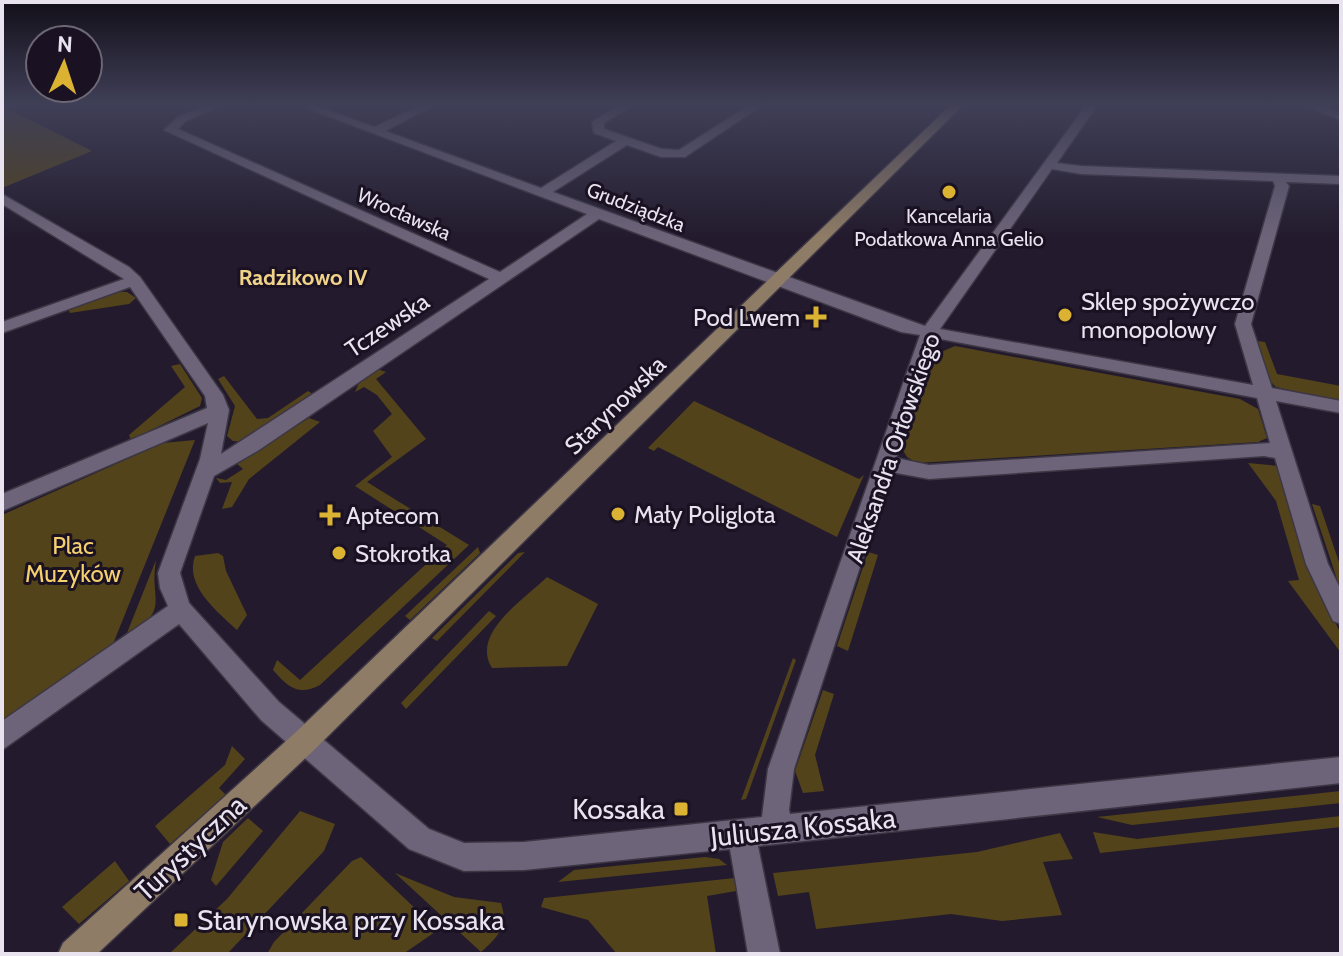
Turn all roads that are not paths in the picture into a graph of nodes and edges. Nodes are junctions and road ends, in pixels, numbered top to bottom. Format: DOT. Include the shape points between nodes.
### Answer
graph roads {
  1 [pos="212,149"];
  2 [pos="423,149"];
  3 [pos="613,149"];
  4 [pos="646,149"];
  5 [pos="689,149"];
  6 [pos="913,149"];
  7 [pos="1061,149"];
  8 [pos="1049,165"];
  9 [pos="1278,178"];
  10 [pos="1341,180"];
  11 [pos="543,193"];
  12 [pos="8,205"];
  13 [pos="597,214"];
  14 [pos="500,278"];
  15 [pos="135,280"];
  16 [pos="777,281"];
  17 [pos="2,328"];
  18 [pos="929,332"];
  19 [pos="1262,393"];
  20 [pos="1341,407"];
  21 [pos="220,410"];
  22 [pos="1285,453"];
  23 [pos="887,464"];
  24 [pos="203,473"];
  25 [pos="2,503"];
  26 [pos="181,610"];
  27 [pos="1341,614"];
  28 [pos="2,737"];
  29 [pos="305,741"];
  30 [pos="1341,770"];
  31 [pos="778,830"];
  32 [pos="741,833"];
  33 [pos="74,954"];
  34 [pos="764,954"];
  1 -- 14 [label="street, Wrocławska"];
  2 -- 11 [label="street, Grudziądzka"];
  3 -- 11 [label="street"];
  4 -- 5 [label="street" via="681,154"];
  6 -- 16 [label="street, Starynowska"];
  7 -- 8 [label="street, Aleksandra Orłowskiego"];
  8 -- 9 [label="street"];
  8 -- 18 [label="street, Aleksandra Orłowskiego"];
  9 -- 10 [label="street"];
  9 -- 19 [label="street" via="1282,186 1243,324"];
  11 -- 13 [label="street, Grudziądzka"];
  12 -- 15 [label="street"];
  13 -- 14 [label="street, Tczewska"];
  13 -- 16 [label="street, Grudziądzka"];
  14 -- 24 [label="street, Tczewska"];
  15 -- 17 [label="street"];
  15 -- 21 [label="street"];
  16 -- 18 [label="street, Grudziądzka" via="892,324"];
  16 -- 29 [label="street, Starynowska"];
  18 -- 19 [label="street, Grudziądzka"];
  18 -- 23 [label="street, Aleksandra Orłowskiego"];
  19 -- 20 [label="street, Grudziądzka"];
  19 -- 22 [label="street"];
  21 -- 24 [label="street"];
  21 -- 25 [label="street"];
  22 -- 23 [label="street" via="1264,449 929,472"];
  22 -- 27 [label="street" via="1317,564"];
  23 -- 31 [label="street, Aleksandra Orłowskiego" via="781,769"];
  24 -- 26 [label="street" via="169,573"];
  26 -- 28 [label="street"];
  26 -- 29 [label="street, Juliusza Kossaka" via="270,711"];
  29 -- 32 [label="street, Juliusza Kossaka" via="419,839 464,857 524,856"];
  29 -- 33 [label="street, Turystyczna"];
  30 -- 31 [label="street, Juliusza Kossaka"];
  31 -- 32 [label="street, Juliusza Kossaka"];
  32 -- 34 [label="street"];
}
